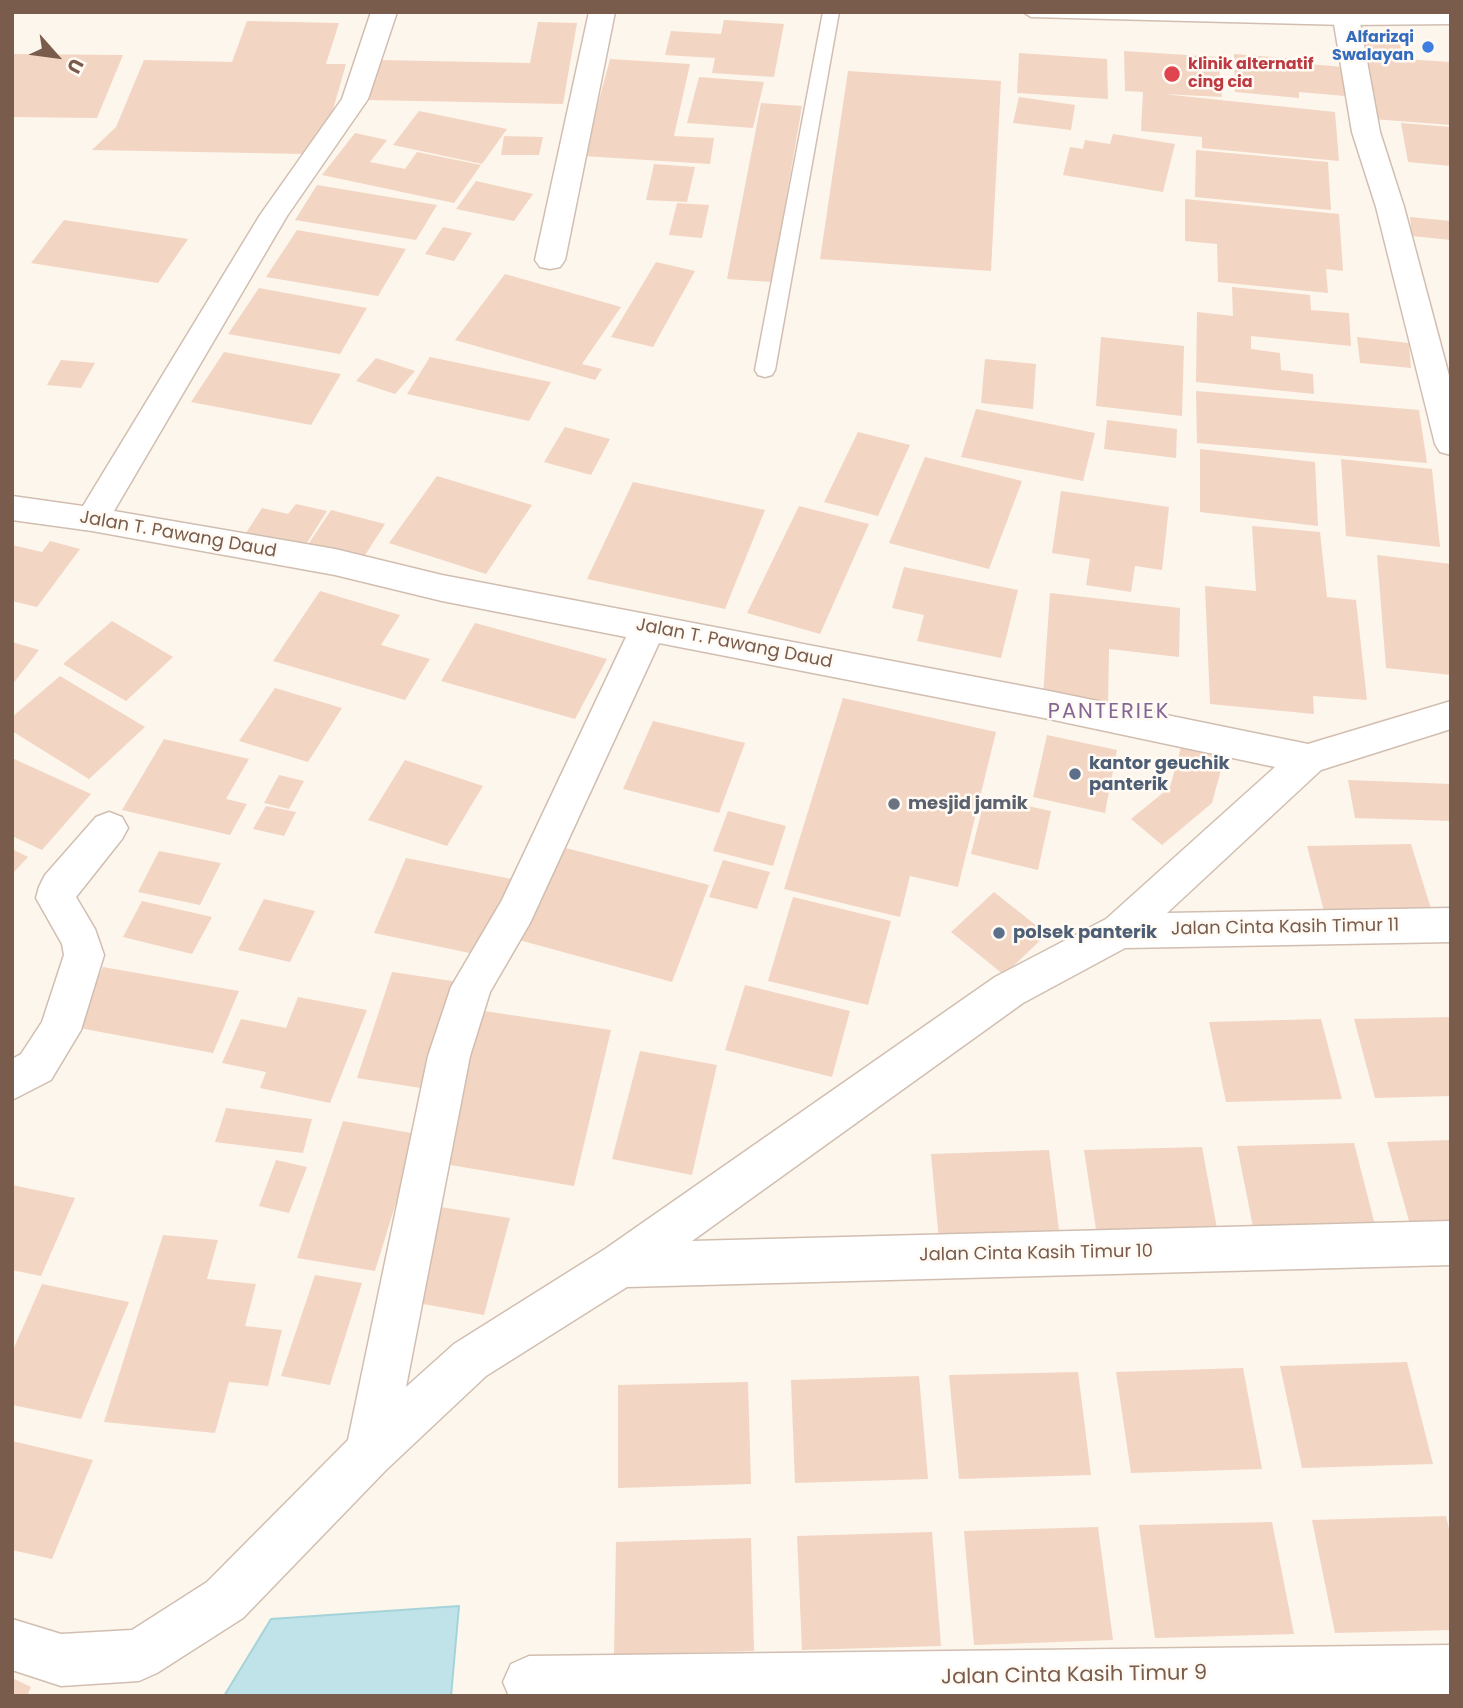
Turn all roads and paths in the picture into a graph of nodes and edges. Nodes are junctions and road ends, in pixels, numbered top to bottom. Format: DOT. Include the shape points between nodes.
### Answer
graph roads {
  1 [pos="384,12"];
  2 [pos="602,12"];
  3 [pos="831,12"];
  4 [pos="1031,12"];
  5 [pos="1345,16"];
  6 [pos="1451,19"];
  7 [pos="550,260"];
  8 [pos="765,370"];
  9 [pos="1451,444"];
  10 [pos="12,508"];
  11 [pos="92,519"];
  12 [pos="648,628"];
  13 [pos="1451,715"];
  14 [pos="1308,759"];
  15 [pos="109,828"];
  16 [pos="1451,925"];
  17 [pos="1120,931"];
  18 [pos="12,1081"];
  19 [pos="1451,1243"];
  20 [pos="621,1265"];
  21 [pos="369,1454"];
  22 [pos="12,1643"];
  23 [pos="1451,1671"];
  24 [pos="529,1682"];
  1 -- 11 [label="street" via="355,99 274,215"];
  2 -- 7 [label="street"];
  3 -- 8 [label="lane"];
  4 -- 5 [label="lane"];
  5 -- 6 [label="lane"];
  5 -- 9 [label="street" via="1367,132"];
  10 -- 11 [label="street, Jalan T. Pawang Daud"];
  11 -- 12 [label="street, Jalan T. Pawang Daud" via="335,562"];
  12 -- 14 [label="street, Jalan T. Pawang Daud"];
  12 -- 21 [label="street" via="516,911 471,987 449,1056"];
  13 -- 14 [label="street, Jalan T. Pawang Daud"];
  14 -- 17 [label="street"];
  15 -- 18 [label="street" via="59,887 56,898 85,955 60,1030 36,1067"];
  16 -- 17 [label="street, Jalan Cinta Kasih Timur 11"];
  17 -- 20 [label="street" via="1009,990"];
  19 -- 20 [label="street, Jalan Cinta Kasih Timur 10"];
  20 -- 21 [label="street" via="470,1360"];
  21 -- 22 [label="street" via="226,1600 139,1655 61,1660"];
  23 -- 24 [label="street, Jalan Cinta Kasih Timur 9"];
}
